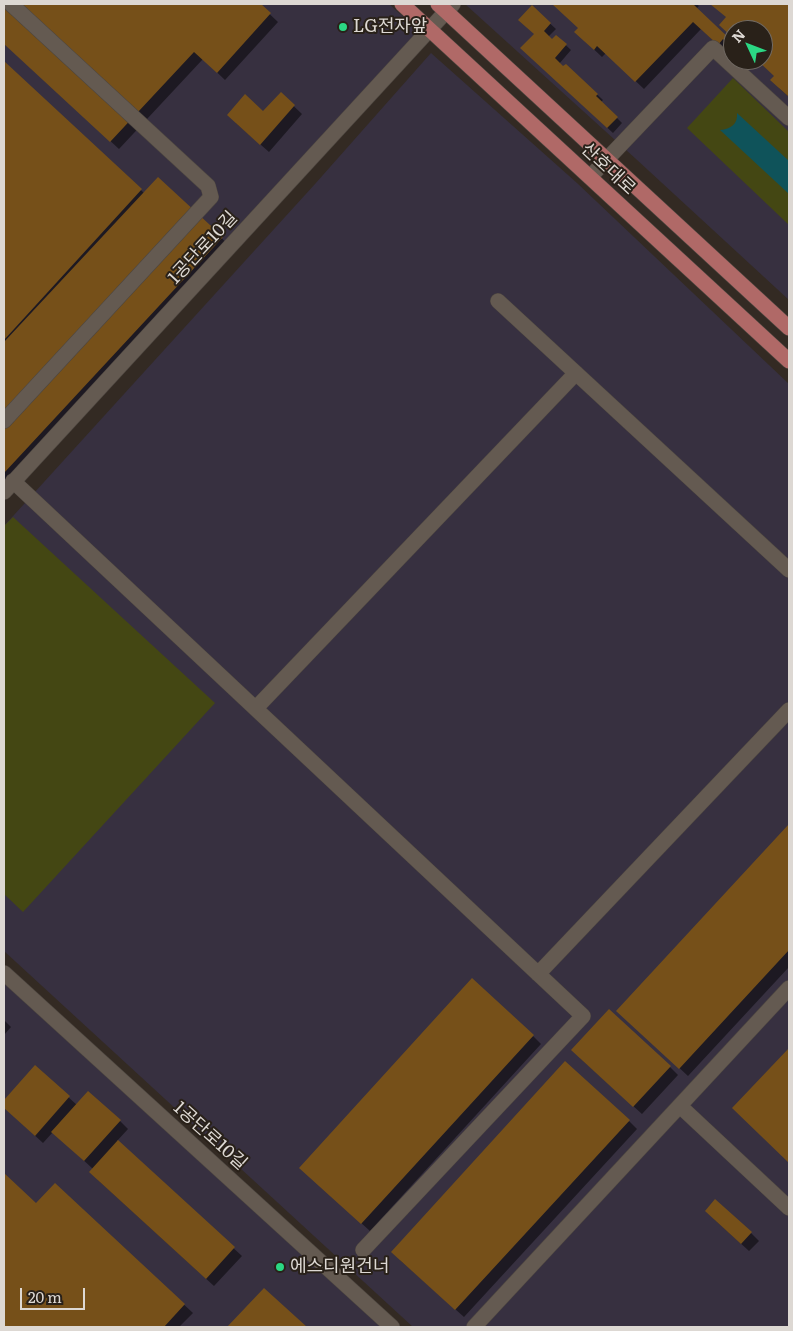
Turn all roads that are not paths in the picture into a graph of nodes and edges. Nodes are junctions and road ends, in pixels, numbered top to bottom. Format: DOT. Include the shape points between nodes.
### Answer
graph roads {
  1 [pos="11,4"];
  2 [pos="402,4"];
  3 [pos="446,6"];
  4 [pos="430,29"];
  5 [pos="789,118"];
  6 [pos="607,160"];
  7 [pos="590,177"];
  8 [pos="498,301"];
  9 [pos="789,328"];
  10 [pos="789,361"];
  11 [pos="576,373"];
  12 [pos="4,421"];
  13 [pos="9,486"];
  14 [pos="789,570"];
  15 [pos="256,708"];
  16 [pos="789,710"];
  17 [pos="4,974"];
  18 [pos="538,974"];
  19 [pos="789,988"];
  20 [pos="680,1106"];
  21 [pos="789,1208"];
  22 [pos="363,1250"];
  23 [pos="392,1327"];
  24 [pos="474,1327"];
  1 -- 12 [label="street" via="208,186 211,197"];
  2 -- 4 [label="main road, 산호대로"];
  3 -- 4 [label="street, 1공단로10길"];
  3 -- 6 [label="main road, 산호대로"];
  4 -- 7 [label="main road, 산호대로"];
  4 -- 13 [label="street, 1공단로10길"];
  5 -- 6 [label="street" via="713,48"];
  6 -- 7 [label="street"];
  6 -- 9 [label="main road, 산호대로"];
  7 -- 10 [label="main road, 산호대로"];
  8 -- 11 [label="street"];
  11 -- 14 [label="street"];
  11 -- 15 [label="street"];
  13 -- 15 [label="street"];
  15 -- 18 [label="street"];
  16 -- 18 [label="street"];
  17 -- 23 [label="street, 1공단로10길"];
  18 -- 22 [label="street" via="583,1016"];
  19 -- 20 [label="street"];
  20 -- 21 [label="street"];
  20 -- 24 [label="street"];
}
